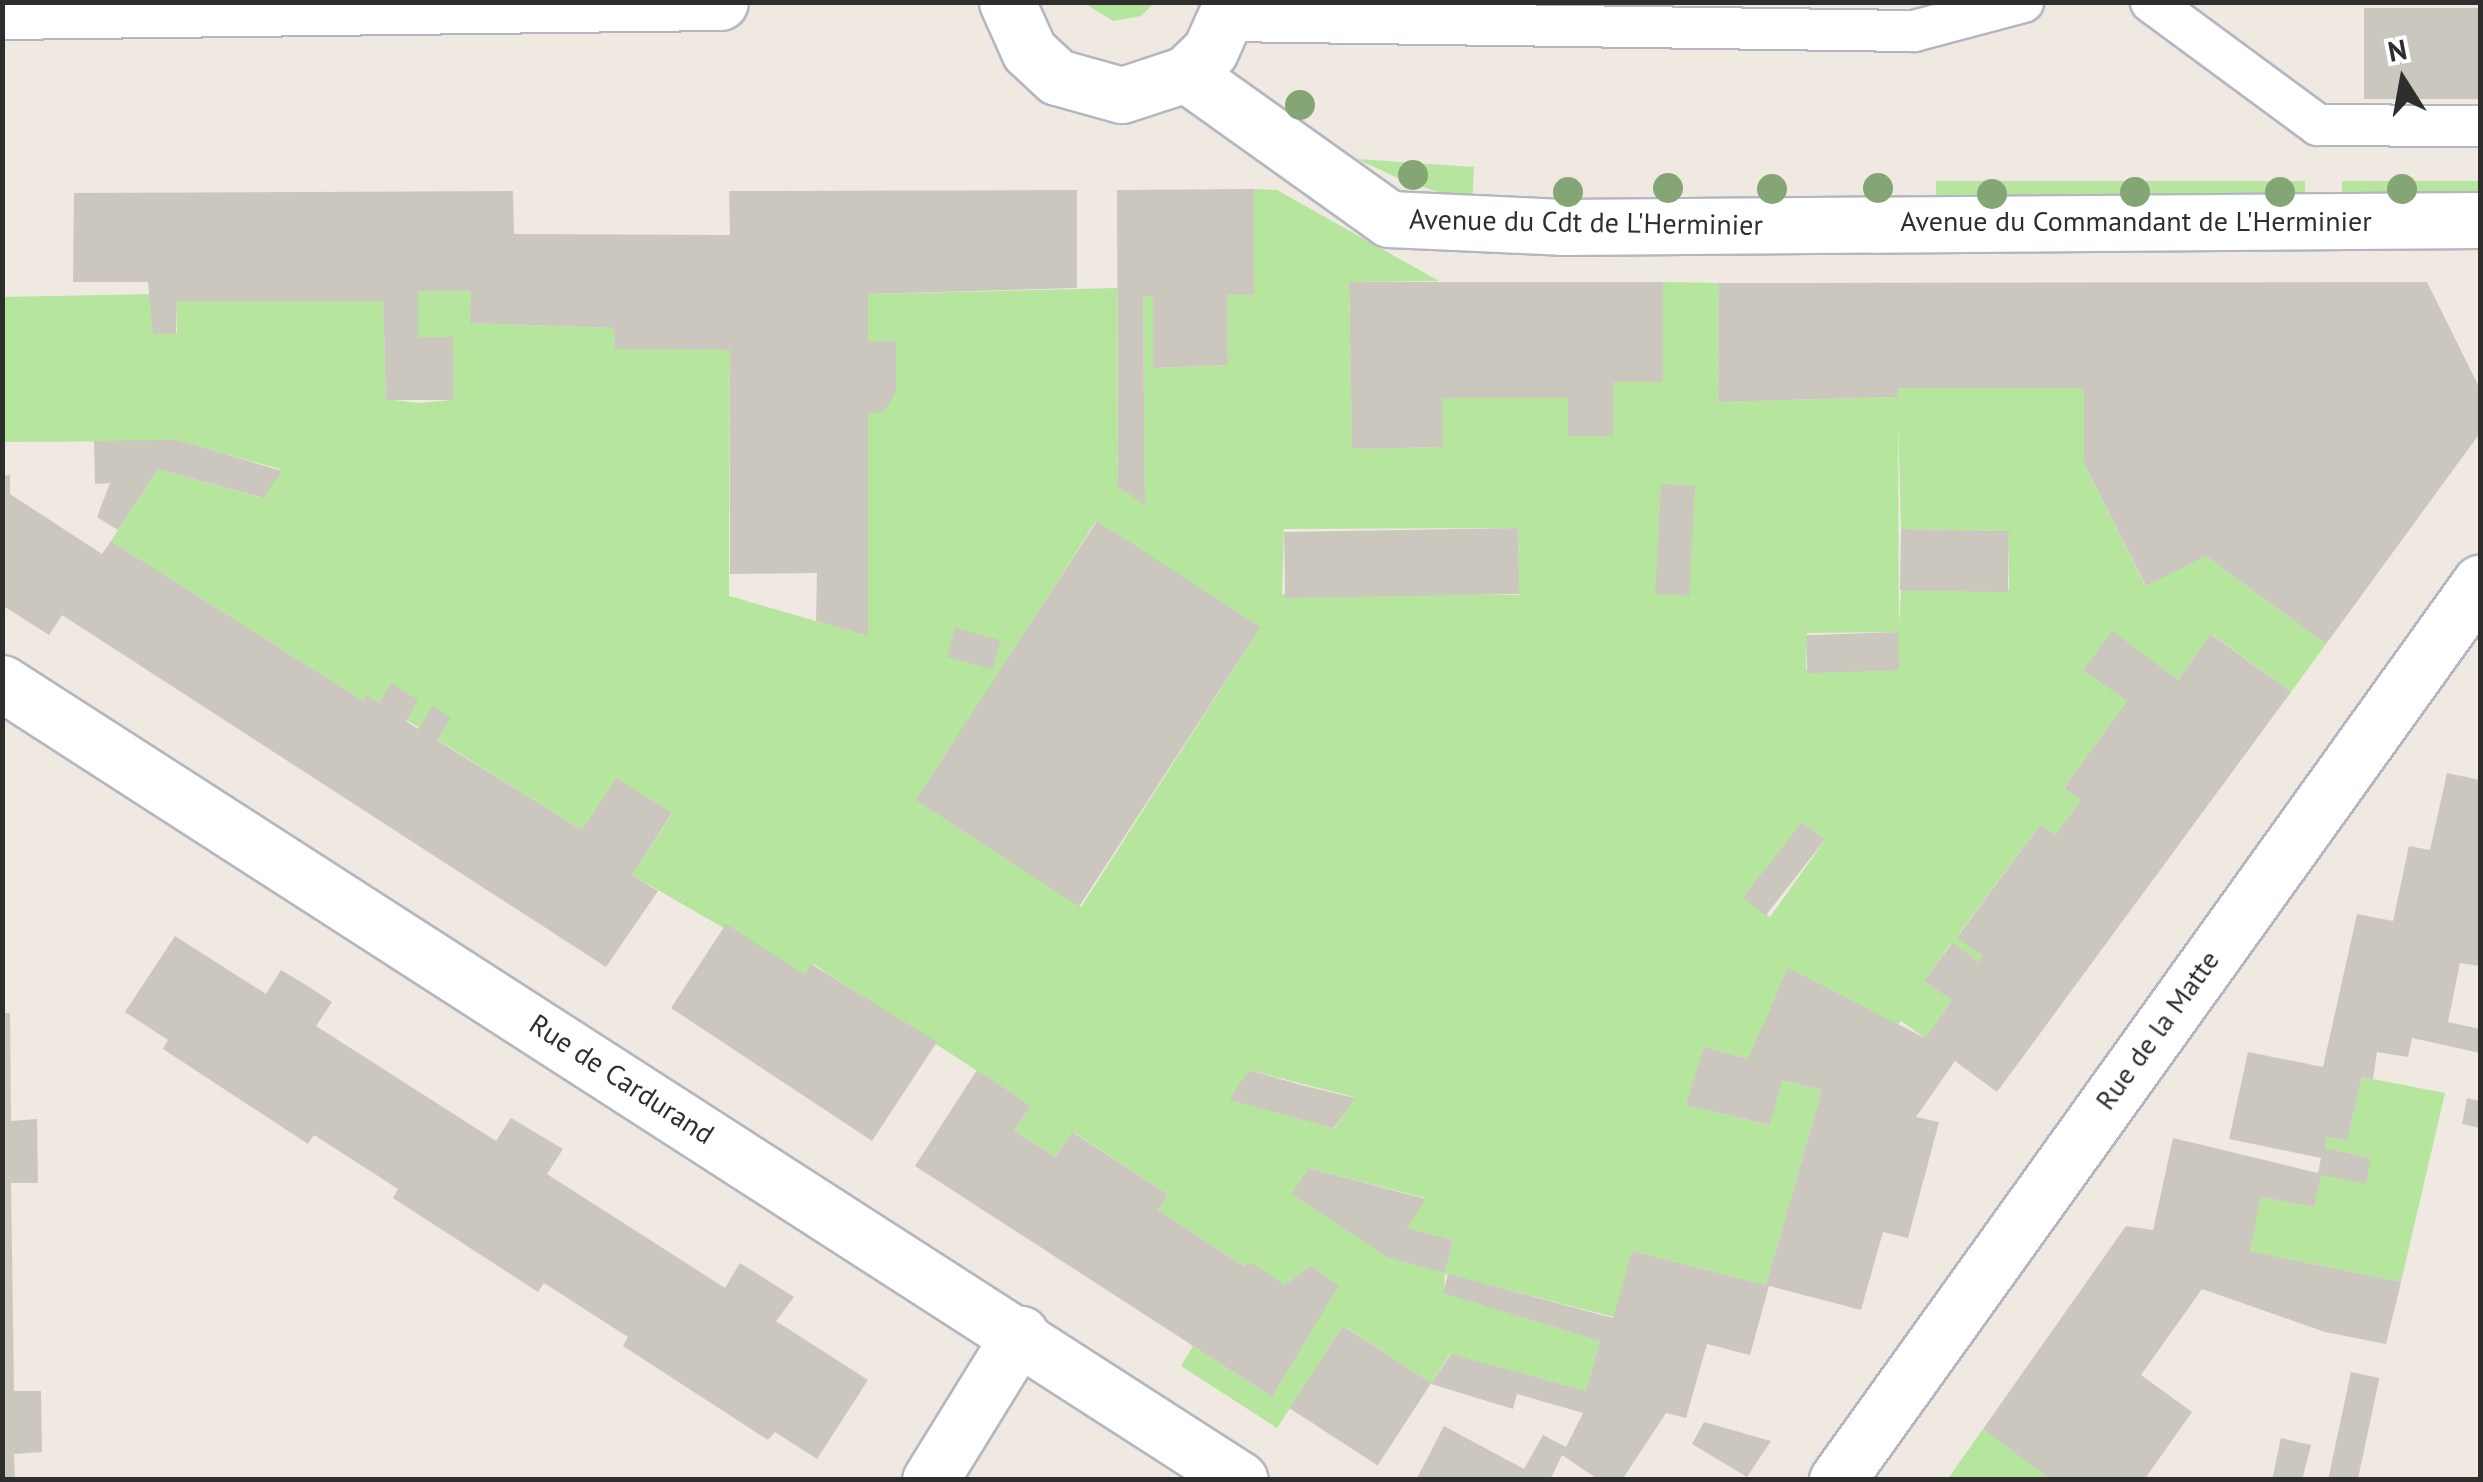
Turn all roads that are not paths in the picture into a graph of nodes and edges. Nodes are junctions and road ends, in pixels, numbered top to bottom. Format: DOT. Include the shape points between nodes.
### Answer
graph roads {
  1 [pos="720,2"];
  2 [pos="1007,2"];
  3 [pos="2023,2"];
  4 [pos="2151,2"];
  5 [pos="2,11"];
  6 [pos="1230,12"];
  7 [pos="1186,74"];
  8 [pos="2480,126"];
  9 [pos="2480,220"];
  10 [pos="1792,224"];
  11 [pos="2480,583"];
  12 [pos="2,683"];
  13 [pos="1020,1334"];
  14 [pos="930,1480"];
  15 [pos="1240,1480"];
  16 [pos="1838,1480"];
  1 -- 5 [label="street"];
  2 -- 7 [label="street" via="1028,51 1057,76 1088,90 1122,95"];
  3 -- 6 [label="lane" via="1914,31"];
  4 -- 8 [label="lane" via="2318,124"];
  6 -- 7 [label="street" via="1210,50"];
  7 -- 10 [label="street, Avenue du Cdt de L'Herminier" via="1389,219 1562,227"];
  9 -- 10 [label="street, Avenue du Commandant de L'Herminier"];
  11 -- 16 [label="street, Rue de la Matte"];
  12 -- 13 [label="street, Rue de Cardurand"];
  13 -- 14 [label="street"];
  13 -- 15 [label="street, Rue de Cardurand"];
}
